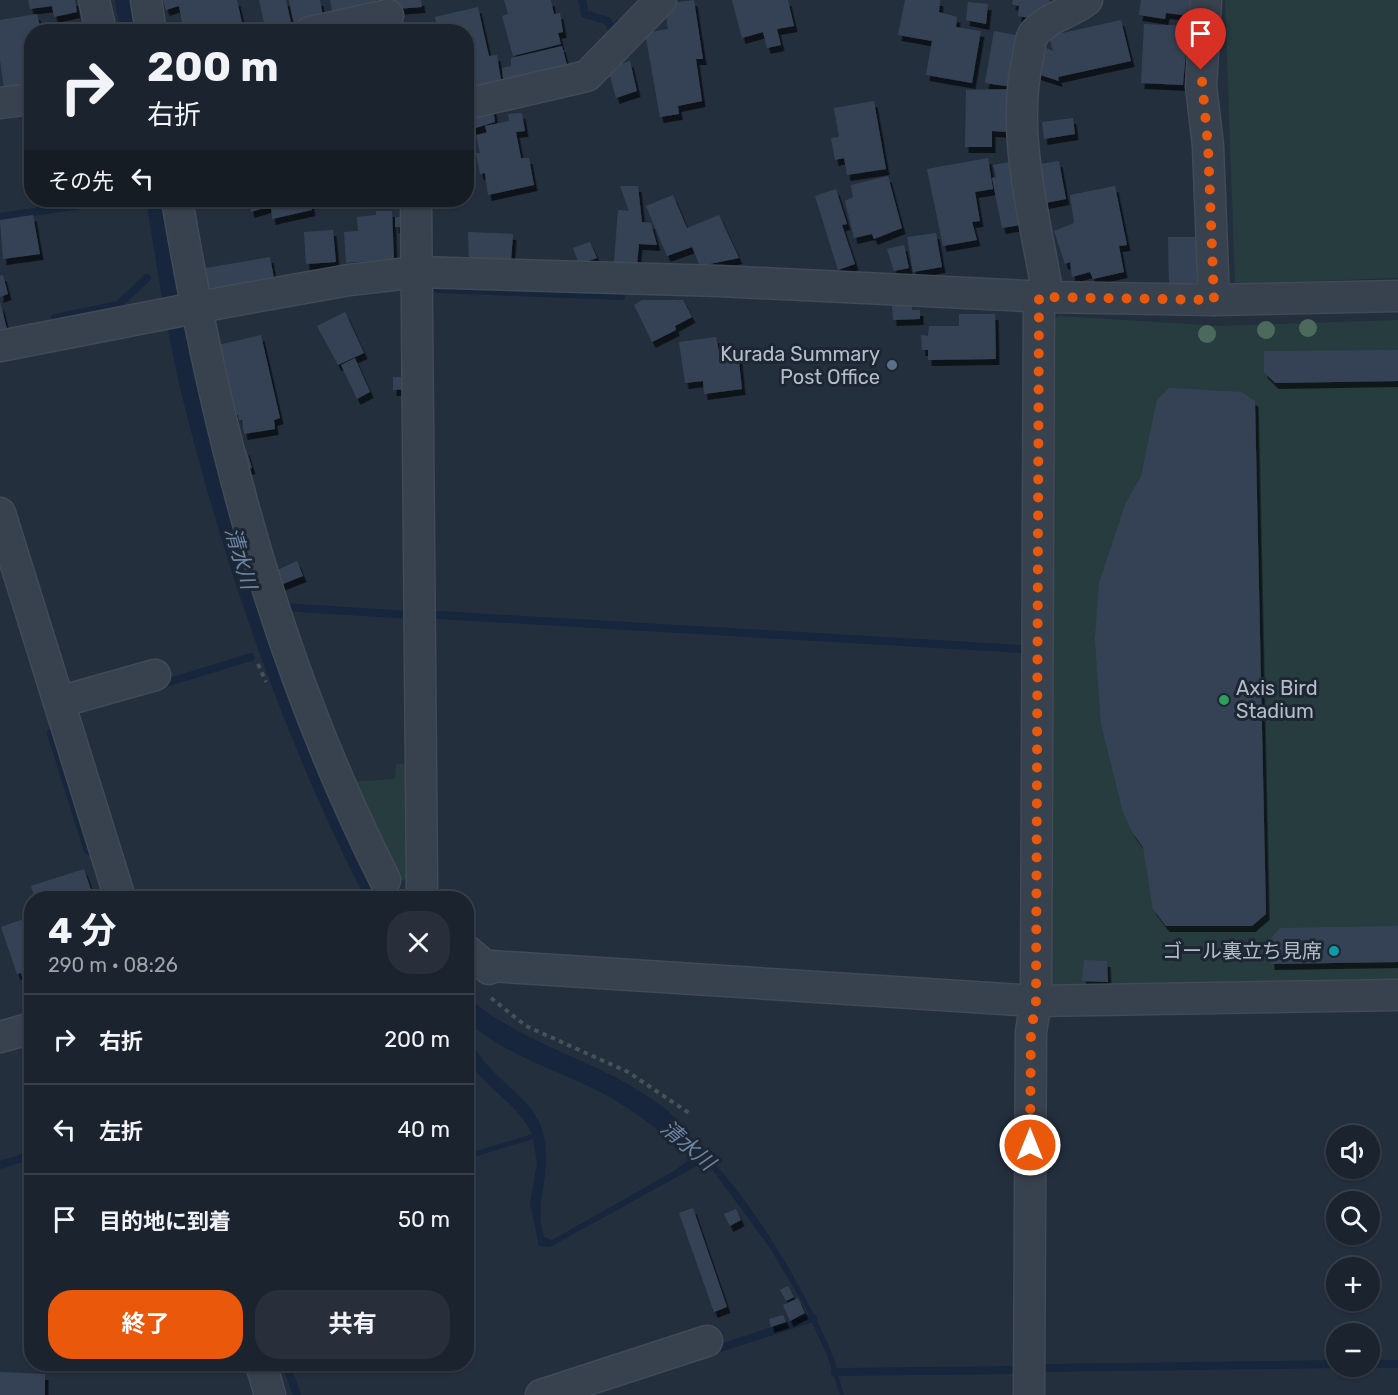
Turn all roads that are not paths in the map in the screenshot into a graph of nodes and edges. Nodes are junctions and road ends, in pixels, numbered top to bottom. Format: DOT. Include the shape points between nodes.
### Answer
graph roads {
  1 [pos="94,0"];
  2 [pos="146,0"];
  3 [pos="661,0"];
  4 [pos="1087,0"];
  5 [pos="1206,0"];
  6 [pos="389,15"];
  7 [pos="99,24"];
  8 [pos="150,24"];
  9 [pos="347,24"];
  10 [pos="24,100"];
  11 [pos="474,102"];
  12 [pos="0,103"];
  13 [pos="178,207"];
  14 [pos="416,207"];
  15 [pos="418,272"];
  16 [pos="1044,297"];
  17 [pos="1398,297"];
  18 [pos="1214,300"];
  19 [pos="195,308"];
  20 [pos="0,346"];
  21 [pos="0,513"];
  22 [pos="155,675"];
  23 [pos="59,702"];
  24 [pos="385,880"];
  25 [pos="118,891"];
  26 [pos="423,891"];
  27 [pos="482,962"];
  28 [pos="1398,994"];
  29 [pos="1036,1001"];
  30 [pos="24,1030"];
  31 [pos="0,1037"];
  32 [pos="707,1341"];
  33 [pos="263,1371"];
  34 [pos="270,1395"];
  35 [pos="541,1395"];
  36 [pos="1029,1395"];
  1 -- 7 [label="street"];
  2 -- 8 [label="street"];
  3 -- 11 [label="street" via="587,76"];
  4 -- 16 [label="street" via="1033,35 1025,68 1024,145"];
  5 -- 18 [label="street" via="1201,86 1208,146"];
  6 -- 9 [label="street"];
  10 -- 12 [label="street"];
  13 -- 19 [label="street"];
  14 -- 15 [label="street"];
  15 -- 16 [label="street" via="720,281"];
  15 -- 19 [label="street" via="349,280"];
  15 -- 26 [label="street"];
  16 -- 18 [label="street"];
  16 -- 29 [label="street"];
  17 -- 18 [label="street"];
  19 -- 20 [label="street"];
  19 -- 24 [label="street" via="231,464 273,610 349,808"];
  21 -- 23 [label="street"];
  22 -- 23 [label="street"];
  23 -- 25 [label="street"];
  27 -- 29 [label="street"];
  28 -- 29 [label="street"];
  29 -- 36 [label="street" via="1031,1032"];
  30 -- 31 [label="street"];
  32 -- 35 [label="street"];
  33 -- 34 [label="street"];
}
